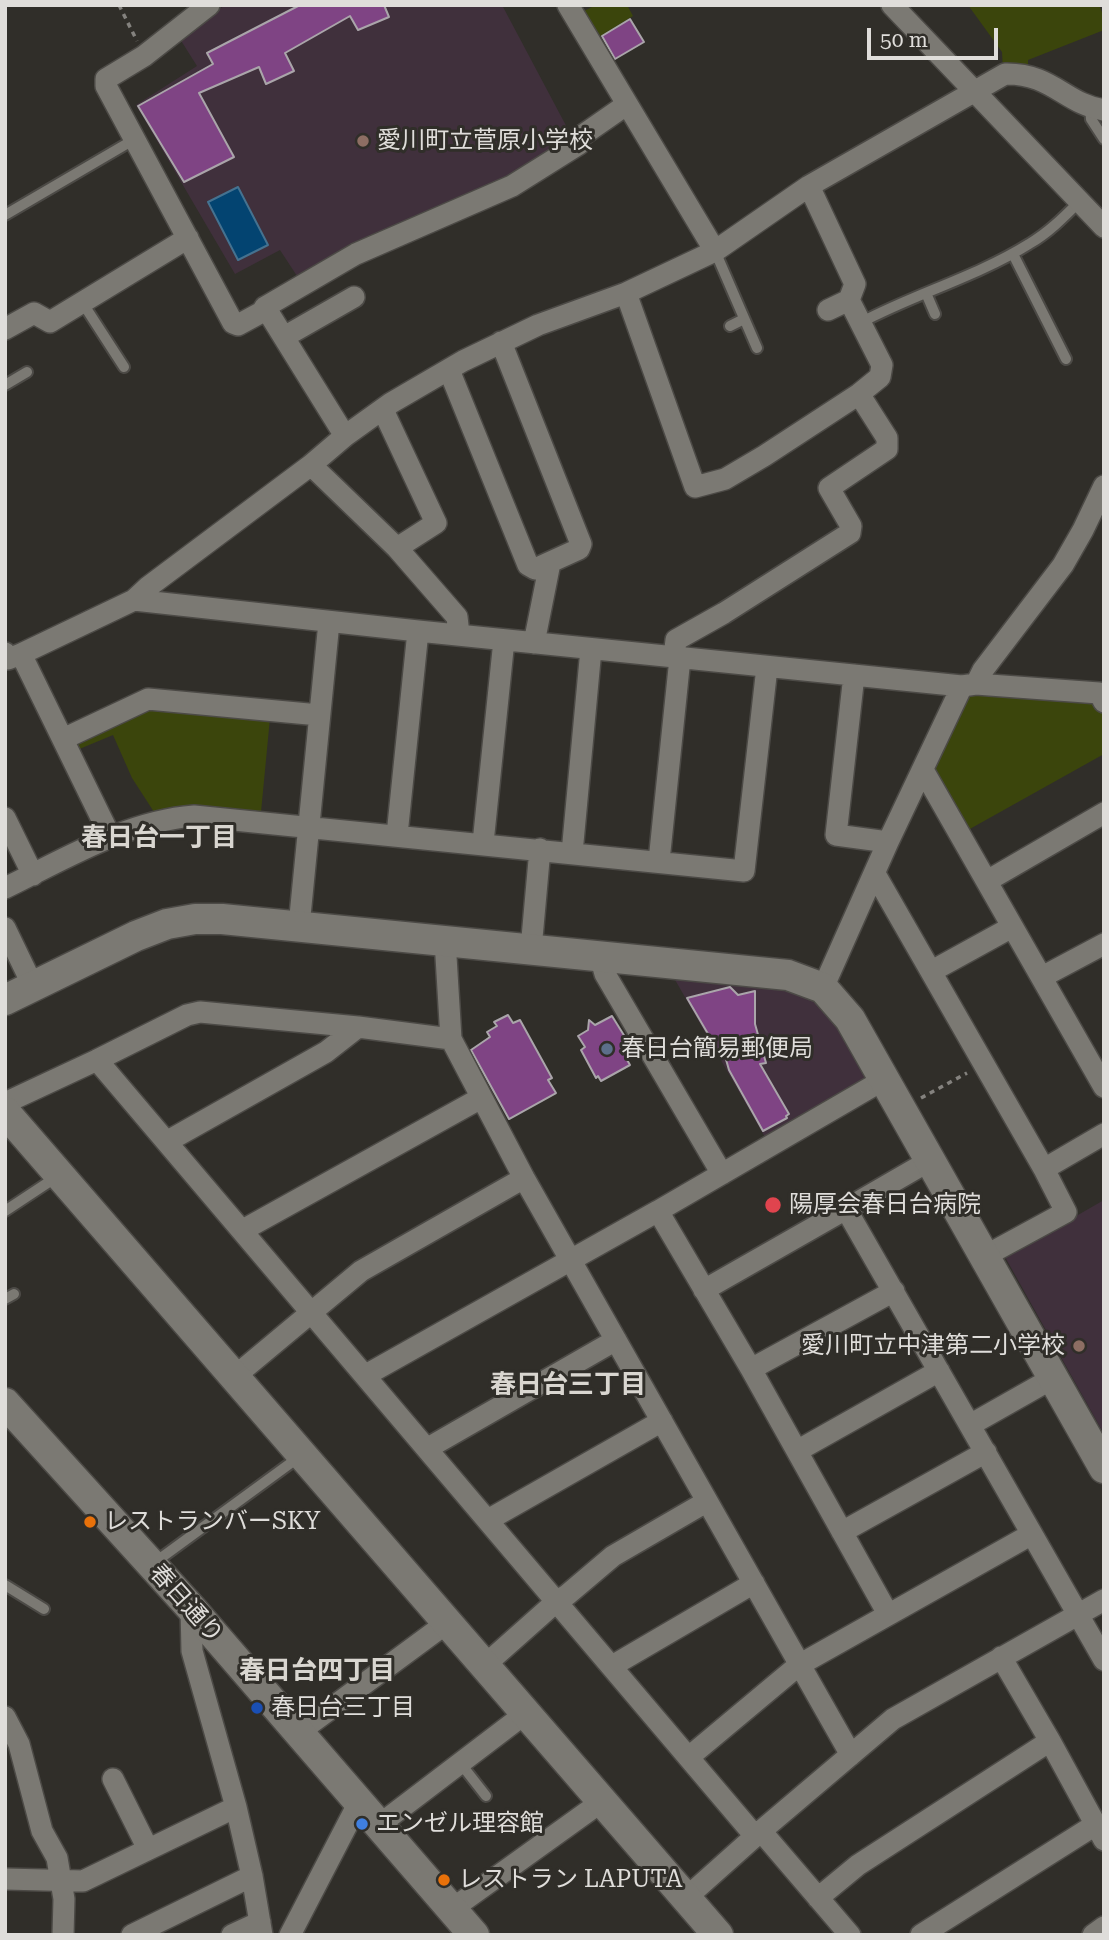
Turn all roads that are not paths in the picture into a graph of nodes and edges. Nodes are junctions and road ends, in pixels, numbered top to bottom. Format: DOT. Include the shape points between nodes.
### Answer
graph roads {
  1 [pos="209,5"];
  2 [pos="892,5"];
  3 [pos="575,8"];
  4 [pos="974,91"];
  5 [pos="626,105"];
  6 [pos="1097,109"];
  7 [pos="135,139"];
  8 [pos="1104,139"];
  9 [pos="808,186"];
  10 [pos="1095,214"];
  11 [pos="5,215"];
  12 [pos="188,238"];
  13 [pos="715,251"];
  14 [pos="1013,254"];
  15 [pos="626,293"];
  16 [pos="926,293"];
  17 [pos="354,297"];
  18 [pos="849,300"];
  19 [pos="82,302"];
  20 [pos="265,307"];
  21 [pos="828,310"];
  22 [pos="935,314"];
  23 [pos="744,319"];
  24 [pos="862,322"];
  25 [pos="730,326"];
  26 [pos="5,329"];
  27 [pos="284,337"];
  28 [pos="1070,340"];
  29 [pos="501,342"];
  30 [pos="1059,346"];
  31 [pos="757,348"];
  32 [pos="1066,359"];
  33 [pos="124,367"];
  34 [pos="449,370"];
  35 [pos="27,373"];
  36 [pos="5,385"];
  37 [pos="859,394"];
  38 [pos="383,410"];
  39 [pos="345,436"];
  40 [pos="311,465"];
  41 [pos="1104,486"];
  42 [pos="397,548"];
  43 [pos="550,563"];
  44 [pos="134,600"];
  45 [pos="329,622"];
  46 [pos="418,631"];
  47 [pos="459,634"];
  48 [pos="504,640"];
  49 [pos="534,643"];
  50 [pos="592,649"];
  51 [pos="10,657"];
  52 [pos="677,658"];
  53 [pos="767,667"];
  54 [pos="855,676"];
  55 [pos="969,685"];
  56 [pos="1102,693"];
  57 [pos="319,715"];
  58 [pos="63,739"];
  59 [pos="923,770"];
  60 [pos="1104,813"];
  61 [pos="5,818"];
  62 [pos="309,827"];
  63 [pos="397,835"];
  64 [pos="111,838"];
  65 [pos="888,842"];
  66 [pos="483,844"];
  67 [pos="540,849"];
  68 [pos="572,853"];
  69 [pos="659,862"];
  70 [pos="875,874"];
  71 [pos="33,875"];
  72 [pos="986,881"];
  73 [pos="5,888"];
  74 [pos="299,926"];
  75 [pos="1012,927"];
  76 [pos="5,928"];
  77 [pos="445,940"];
  78 [pos="1104,944"];
  79 [pos="531,949"];
  80 [pos="600,956"];
  81 [pos="932,971"];
  82 [pos="1042,977"];
  83 [pos="33,986"];
  84 [pos="822,988"];
  85 [pos="5,1000"];
  86 [pos="358,1027"];
  87 [pos="451,1039"];
  88 [pos="97,1060"];
  89 [pos="885,1079"];
  90 [pos="1104,1087"];
  91 [pos="481,1097"];
  92 [pos="6,1113"];
  93 [pos="1104,1134"];
  94 [pos="168,1141"];
  95 [pos="929,1161"];
  96 [pos="1044,1169"];
  97 [pos="722,1174"];
  98 [pos="59,1175"];
  99 [pos="524,1178"];
  100 [pos="846,1209"];
  101 [pos="5,1211"];
  102 [pos="658,1211"];
  103 [pos="243,1230"];
  104 [pos="985,1256"];
  105 [pos="571,1259"];
  106 [pos="704,1290"];
  107 [pos="894,1291"];
  108 [pos="311,1311"];
  109 [pos="615,1340"];
  110 [pos="751,1369"];
  111 [pos="939,1371"];
  112 [pos="366,1375"];
  113 [pos="234,1377"];
  114 [pos="1053,1378"];
  115 [pos="5,1403"];
  116 [pos="662,1421"];
  117 [pos="970,1424"];
  118 [pos="428,1448"];
  119 [pos="797,1451"];
  120 [pos="986,1452"];
  121 [pos="302,1454"];
  122 [pos="1104,1468"];
  123 [pos="706,1502"];
  124 [pos="488,1520"];
  125 [pos="842,1532"];
  126 [pos="1032,1534"];
  127 [pos="151,1564"];
  128 [pos="754,1583"];
  129 [pos="5,1585"];
  130 [pos="1104,1600"];
  131 [pos="556,1601"];
  132 [pos="191,1608"];
  133 [pos="44,1609"];
  134 [pos="888,1614"];
  135 [pos="1078,1614"];
  136 [pos="447,1622"];
  137 [pos="1001,1657"];
  138 [pos="1104,1660"];
  139 [pos="485,1665"];
  140 [pos="799,1665"];
  141 [pos="612,1666"];
  142 [pos="526,1713"];
  143 [pos="5,1717"];
  144 [pos="299,1732"];
  145 [pos="1050,1741"];
  146 [pos="851,1755"];
  147 [pos="689,1758"];
  148 [pos="14,1759"];
  149 [pos="461,1764"];
  150 [pos="113,1779"];
  151 [pos="486,1796"];
  152 [pos="359,1802"];
  153 [pos="601,1802"];
  154 [pos="236,1807"];
  155 [pos="379,1825"];
  156 [pos="758,1833"];
  157 [pos="1100,1833"];
  158 [pos="148,1849"];
  159 [pos="252,1875"];
  160 [pos="5,1879"];
  161 [pos="62,1882"];
  162 [pos="686,1898"];
  163 [pos="818,1898"];
  164 [pos="452,1909"];
  165 [pos="1104,1927"];
  166 [pos="261,1928"];
  167 [pos="63,1935"];
  168 [pos="132,1935"];
  169 [pos="232,1935"];
  170 [pos="290,1935"];
  171 [pos="474,1935"];
  172 [pos="718,1935"];
  173 [pos="850,1935"];
  174 [pos="921,1935"];
  175 [pos="1093,1935"];
  1 -- 7 [label="street" via="106,79"];
  2 -- 4 [label="street"];
  3 -- 5 [label="street"];
  4 -- 6 [label="street" via="1005,75 1025,74"];
  4 -- 9 [label="street"];
  4 -- 10 [label="street" via="1017,146"];
  5 -- 13 [label="street"];
  5 -- 20 [label="street" via="580,137 579,144 512,186 356,254"];
  6 -- 8 [label="lane" via="1091,120"];
  7 -- 11 [label="lane"];
  7 -- 12 [label="street"];
  9 -- 13 [label="street"];
  9 -- 18 [label="street" via="855,284"];
  10 -- 14 [label="lane" via="1049,230"];
  12 -- 19 [label="street"];
  12 -- 20 [label="street" via="233,323 238,325"];
  13 -- 15 [label="street"];
  13 -- 23 [label="lane"];
  14 -- 16 [label="lane"];
  14 -- 30 [label="lane"];
  15 -- 29 [label="street"];
  15 -- 37 [label="street" via="690,492 725,479 761,451"];
  16 -- 22 [label="lane"];
  16 -- 24 [label="lane"];
  17 -- 27 [label="street"];
  18 -- 21 [label="street"];
  18 -- 24 [label="street"];
  19 -- 26 [label="street" via="50,322 34,313"];
  19 -- 33 [label="lane"];
  20 -- 27 [label="street"];
  23 -- 25 [label="lane"];
  23 -- 31 [label="lane"];
  24 -- 37 [label="street" via="883,365 880,377"];
  27 -- 39 [label="street"];
  28 -- 30 [label="lane"];
  29 -- 34 [label="street"];
  29 -- 43 [label="street" via="537,463 580,544 579,549"];
  30 -- 32 [label="lane"];
  34 -- 38 [label="street"];
  34 -- 43 [label="street" via="528,565 535,569"];
  35 -- 36 [label="lane"];
  37 -- 52 [label="street" via="887,438 887,449 829,488 851,526 850,533 799,560 676,640"];
  38 -- 39 [label="street"];
  38 -- 42 [label="street" via="436,523"];
  39 -- 40 [label="street"];
  40 -- 42 [label="street"];
  40 -- 44 [label="street"];
  41 -- 55 [label="street" via="1063,565"];
  42 -- 47 [label="street" via="457,617"];
  43 -- 49 [label="street"];
  44 -- 45 [label="street"];
  44 -- 51 [label="street"];
  45 -- 46 [label="street"];
  45 -- 57 [label="street"];
  46 -- 47 [label="street"];
  46 -- 63 [label="street"];
  47 -- 48 [label="street"];
  48 -- 49 [label="street"];
  48 -- 66 [label="street"];
  49 -- 50 [label="street"];
  50 -- 52 [label="street"];
  50 -- 68 [label="street"];
  51 -- 58 [label="street"];
  52 -- 53 [label="street"];
  52 -- 69 [label="street"];
  53 -- 54 [label="street"];
  53 -- 69 [label="street" via="744,871"];
  54 -- 55 [label="street"];
  54 -- 65 [label="street" via="836,835"];
  55 -- 56 [label="street"];
  55 -- 59 [label="street"];
  57 -- 58 [label="street" via="148,699"];
  57 -- 62 [label="street"];
  58 -- 64 [label="street"];
  59 -- 65 [label="street"];
  59 -- 72 [label="street"];
  60 -- 72 [label="street"];
  61 -- 71 [label="street"];
  62 -- 63 [label="street"];
  62 -- 64 [label="street" via="194,816 169,818"];
  62 -- 74 [label="street"];
  63 -- 66 [label="street"];
  64 -- 71 [label="street"];
  65 -- 70 [label="street"];
  66 -- 67 [label="street"];
  67 -- 68 [label="street"];
  67 -- 79 [label="street"];
  68 -- 69 [label="street"];
  70 -- 81 [label="street"];
  70 -- 84 [label="street"];
  71 -- 73 [label="street"];
  72 -- 75 [label="street"];
  74 -- 77 [label="street"];
  74 -- 83 [label="street" via="222,919 167,924"];
  75 -- 81 [label="street"];
  75 -- 82 [label="street"];
  76 -- 83 [label="street"];
  77 -- 79 [label="street"];
  77 -- 87 [label="street"];
  78 -- 82 [label="street"];
  79 -- 80 [label="street"];
  80 -- 84 [label="street" via="788,975"];
  80 -- 97 [label="street" via="605,974"];
  81 -- 96 [label="street"];
  82 -- 90 [label="street"];
  83 -- 85 [label="street"];
  84 -- 89 [label="street" via="850,1019"];
  86 -- 87 [label="street"];
  86 -- 88 [label="street" via="200,1013 187,1015"];
  86 -- 94 [label="street" via="326,1052"];
  87 -- 91 [label="street"];
  88 -- 92 [label="street"];
  88 -- 94 [label="street"];
  89 -- 95 [label="street"];
  89 -- 97 [label="street"];
  91 -- 99 [label="street"];
  91 -- 103 [label="street"];
  92 -- 98 [label="street"];
  93 -- 96 [label="street"];
  94 -- 103 [label="street"];
  95 -- 100 [label="street"];
  95 -- 104 [label="street"];
  96 -- 104 [label="street" via="1066,1212"];
  97 -- 102 [label="street"];
  98 -- 101 [label="lane"];
  98 -- 113 [label="street"];
  99 -- 105 [label="street"];
  99 -- 108 [label="street" via="361,1271"];
  100 -- 106 [label="street"];
  100 -- 107 [label="street"];
  102 -- 105 [label="street"];
  102 -- 106 [label="street"];
  103 -- 108 [label="street"];
  104 -- 114 [label="street"];
  105 -- 109 [label="street"];
  105 -- 112 [label="street"];
  106 -- 110 [label="street"];
  107 -- 110 [label="street"];
  107 -- 111 [label="street"];
  108 -- 112 [label="street"];
  108 -- 113 [label="street"];
  109 -- 116 [label="street"];
  109 -- 118 [label="street"];
  110 -- 119 [label="street"];
  111 -- 117 [label="street"];
  111 -- 119 [label="street"];
  112 -- 118 [label="street"];
  113 -- 121 [label="street"];
  114 -- 117 [label="street"];
  114 -- 122 [label="street"];
  115 -- 127 [label="street, 春日通り"];
  116 -- 123 [label="street"];
  116 -- 124 [label="street"];
  117 -- 120 [label="street"];
  118 -- 124 [label="street"];
  119 -- 125 [label="street"];
  120 -- 125 [label="street"];
  120 -- 126 [label="street"];
  121 -- 127 [label="lane"];
  121 -- 136 [label="street"];
  123 -- 128 [label="street"];
  123 -- 131 [label="street" via="613,1556"];
  124 -- 131 [label="street"];
  125 -- 134 [label="street"];
  126 -- 134 [label="street"];
  126 -- 135 [label="street"];
  127 -- 132 [label="street, 春日通り"];
  128 -- 140 [label="street"];
  128 -- 141 [label="street"];
  129 -- 133 [label="lane"];
  130 -- 135 [label="street"];
  131 -- 139 [label="street"];
  131 -- 141 [label="street"];
  132 -- 144 [label="street, 春日通り"];
  132 -- 154 [label="street" via="192,1651"];
  134 -- 140 [label="street"];
  135 -- 137 [label="street"];
  135 -- 138 [label="street"];
  136 -- 139 [label="street"];
  136 -- 144 [label="street"];
  137 -- 145 [label="street"];
  137 -- 146 [label="street" via="893,1719"];
  139 -- 142 [label="street"];
  140 -- 146 [label="street"];
  140 -- 147 [label="street"];
  141 -- 147 [label="street"];
  142 -- 149 [label="street"];
  142 -- 153 [label="street"];
  143 -- 148 [label="street" via="19,1744"];
  144 -- 152 [label="street, 春日通り"];
  145 -- 157 [label="street"];
  145 -- 163 [label="street" via="858,1865"];
  146 -- 156 [label="street"];
  147 -- 156 [label="street"];
  148 -- 161 [label="street" via="57,1858"];
  149 -- 151 [label="lane"];
  149 -- 155 [label="street"];
  150 -- 158 [label="street"];
  152 -- 155 [label="street, 春日通り"];
  152 -- 170 [label="street"];
  153 -- 162 [label="street"];
  153 -- 164 [label="street"];
  154 -- 158 [label="street"];
  154 -- 159 [label="street"];
  155 -- 164 [label="street, 春日通り"];
  156 -- 162 [label="street"];
  156 -- 163 [label="street"];
  157 -- 174 [label="street"];
  158 -- 161 [label="street" via="83,1881"];
  159 -- 166 [label="street"];
  159 -- 168 [label="street"];
  160 -- 161 [label="street"];
  161 -- 167 [label="street"];
  162 -- 172 [label="street"];
  163 -- 173 [label="street"];
  164 -- 171 [label="street, 春日通り"];
  165 -- 175 [label="street"];
  166 -- 169 [label="street"];
}
